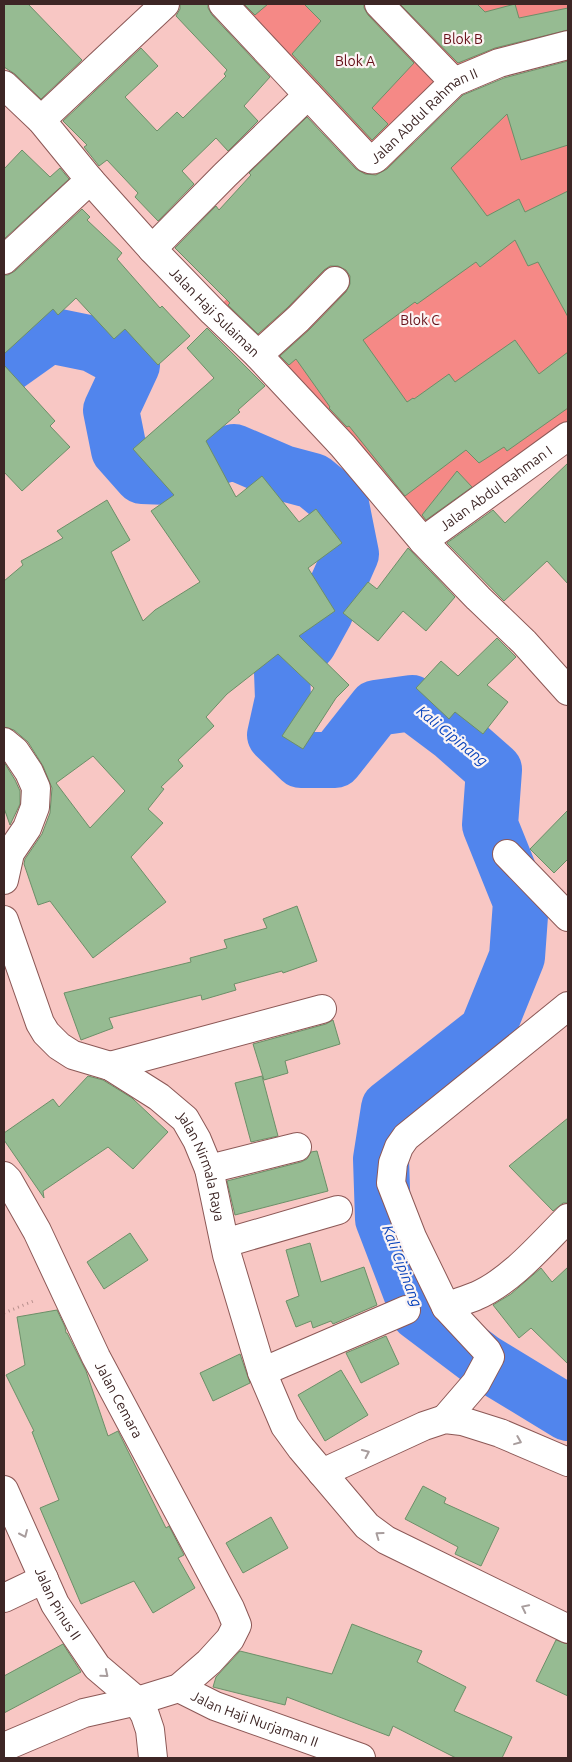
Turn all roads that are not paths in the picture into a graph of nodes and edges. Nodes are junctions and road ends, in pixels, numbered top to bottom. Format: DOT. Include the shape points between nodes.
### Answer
graph roads {
  1 [pos="164,4"];
  2 [pos="223,4"];
  3 [pos="379,4"];
  4 [pos="568,45"];
  5 [pos="454,82"];
  6 [pos="4,85"];
  7 [pos="308,95"];
  8 [pos="41,120"];
  9 [pos="90,180"];
  10 [pos="152,249"];
  11 [pos="4,260"];
  12 [pos="335,282"];
  13 [pos="258,355"];
  14 [pos="568,436"];
  15 [pos="423,541"];
  16 [pos="568,692"];
  17 [pos="4,742"];
  18 [pos="507,854"];
  19 [pos="4,880"];
  20 [pos="568,917"];
  21 [pos="4,920"];
  22 [pos="568,1006"];
  23 [pos="322,1009"];
  24 [pos="110,1066"];
  25 [pos="296,1147"];
  26 [pos="209,1169"];
  27 [pos="8,1192"];
  28 [pos="338,1210"];
  29 [pos="568,1218"];
  30 [pos="225,1242"];
  31 [pos="446,1307"];
  32 [pos="406,1310"];
  33 [pos="262,1372"];
  34 [pos="445,1419"];
  35 [pos="568,1462"];
  36 [pos="322,1473"];
  37 [pos="4,1490"];
  38 [pos="44,1579"];
  39 [pos="4,1598"];
  40 [pos="568,1629"];
  41 [pos="179,1688"];
  42 [pos="137,1701"];
  43 [pos="4,1747"];
  44 [pos="152,1758"];
  45 [pos="361,1758"];
  1 -- 8 [label="street"];
  2 -- 7 [label="street, Jalan Abdul Rahman II"];
  3 -- 5 [label="street"];
  4 -- 5 [label="street, Jalan Abdul Rahman II" via="499,63"];
  5 -- 7 [label="street, Jalan Abdul Rahman II" via="374,160 367,158"];
  6 -- 8 [label="street, Jalan Haji Sulaiman"];
  7 -- 10 [label="street"];
  8 -- 9 [label="street, Jalan Haji Sulaiman"];
  9 -- 10 [label="street, Jalan Haji Sulaiman"];
  9 -- 11 [label="street"];
  10 -- 13 [label="street, Jalan Haji Sulaiman"];
  12 -- 13 [label="street"];
  13 -- 15 [label="street, Jalan Haji Sulaiman"];
  14 -- 15 [label="street, Jalan Abdul Rahman I"];
  15 -- 16 [label="street, Jalan Haji Sulaiman" via="524,642"];
  17 -- 19 [label="street" via="15,751 36,788 30,821 10,853"];
  18 -- 20 [label="street"];
  21 -- 24 [label="street, Jalan Nirmala Raya" via="46,1033 73,1055"];
  22 -- 31 [label="street" via="406,1137 399,1148 393,1163 391,1183 412,1237"];
  23 -- 24 [label="street"];
  24 -- 26 [label="street, Jalan Nirmala Raya" via="185,1119 198,1140"];
  25 -- 26 [label="street"];
  26 -- 30 [label="street, Jalan Nirmala Raya"];
  27 -- 41 [label="street, Jalan Cemara" via="37,1231 96,1357 237,1625 230,1639 209,1662"];
  28 -- 30 [label="street"];
  29 -- 31 [label="street" via="505,1278 477,1296"];
  30 -- 33 [label="street, Jalan Nirmala Raya"];
  31 -- 34 [label="street" via="490,1358 476,1383"];
  32 -- 33 [label="street"];
  33 -- 36 [label="street, Jalan Nirmala Raya" via="284,1426"];
  34 -- 35 [label="street, one-way" via="500,1433"];
  36 -- 34 [label="street, one-way"];
  40 -- 36 [label="street, Jalan Nirmala Raya, one-way" via="386,1540 367,1526"];
  37 -- 38 [label="street, Jalan Pinus II, one-way"];
  38 -- 39 [label="street"];
  38 -- 42 [label="street, Jalan Pinus II, one-way" via="59,1610 97,1668"];
  41 -- 42 [label="street"];
  41 -- 45 [label="street, Jalan Haji Nurjaman II" via="215,1706"];
  42 -- 43 [label="street" via="84,1713"];
  42 -- 44 [label="street" via="150,1730"];
}
